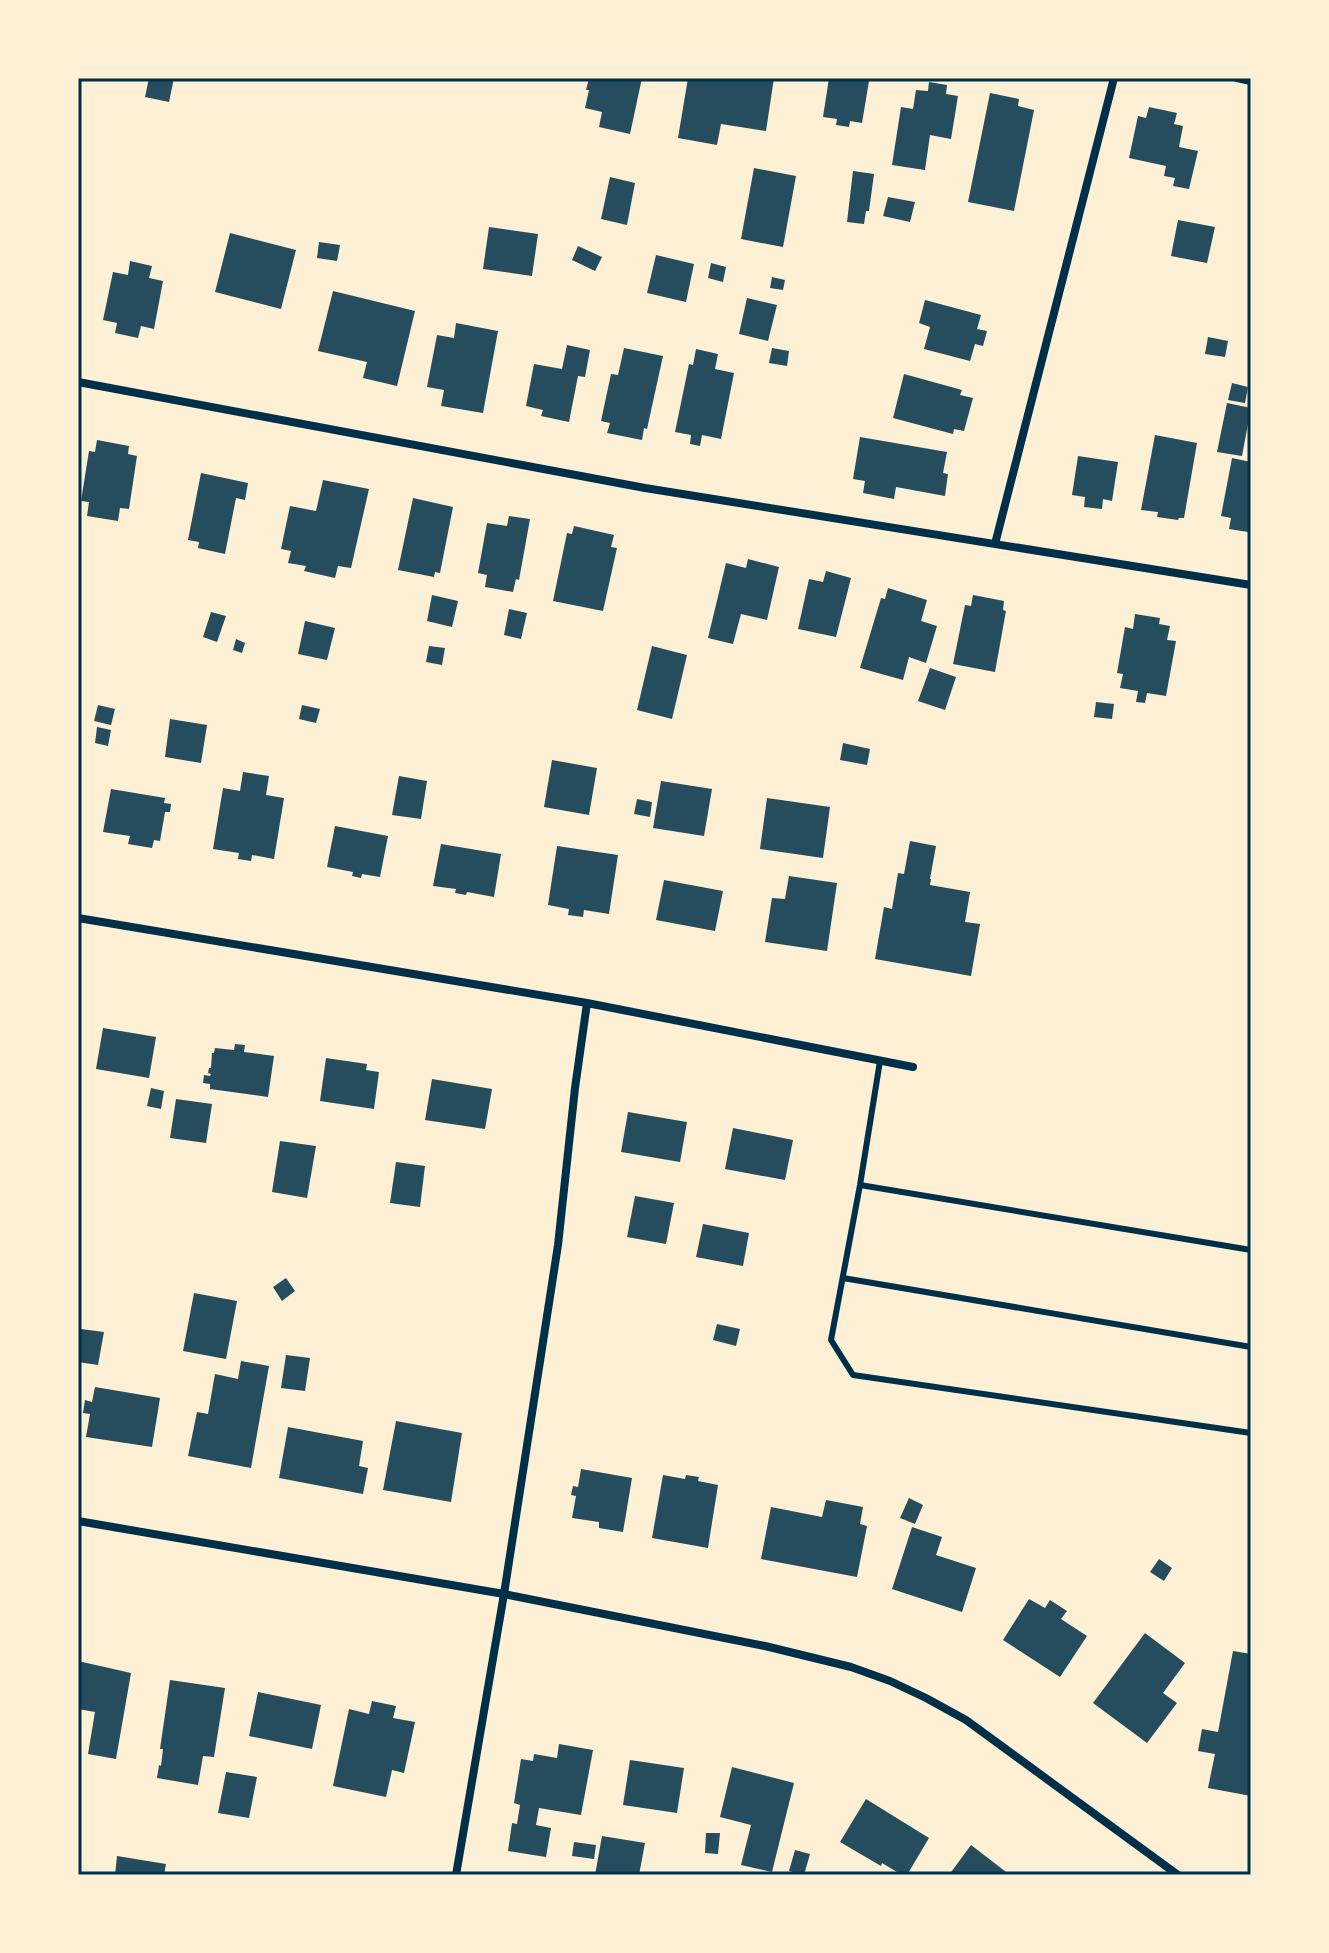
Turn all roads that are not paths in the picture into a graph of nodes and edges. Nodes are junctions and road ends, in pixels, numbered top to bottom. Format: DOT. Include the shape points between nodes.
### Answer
graph roads {
  1 [pos="1114,78"];
  2 [pos="1237,78"];
  3 [pos="1251,81"];
  4 [pos="78,382"];
  5 [pos="995,544"];
  6 [pos="1251,585"];
  7 [pos="78,918"];
  8 [pos="587,1003"];
  9 [pos="880,1061"];
  10 [pos="913,1067"];
  11 [pos="860,1185"];
  12 [pos="1251,1250"];
  13 [pos="843,1278"];
  14 [pos="1251,1347"];
  15 [pos="1251,1433"];
  16 [pos="78,1521"];
  17 [pos="504,1594"];
  18 [pos="456,1875"];
  19 [pos="1178,1875"];
  1 -- 5 [label="street"];
  2 -- 3 [label="street"];
  4 -- 5 [label="street" via="645,488"];
  5 -- 6 [label="street"];
  7 -- 8 [label="street"];
  8 -- 9 [label="street"];
  8 -- 17 [label="street" via="558,1245"];
  9 -- 10 [label="street"];
  9 -- 11 [label="lane"];
  11 -- 12 [label="lane"];
  11 -- 13 [label="lane"];
  13 -- 14 [label="lane"];
  13 -- 15 [label="lane" via="831,1340 853,1375"];
  16 -- 17 [label="street"];
  17 -- 18 [label="street"];
  17 -- 19 [label="street" via="765,1646 890,1681 966,1720"];
}
